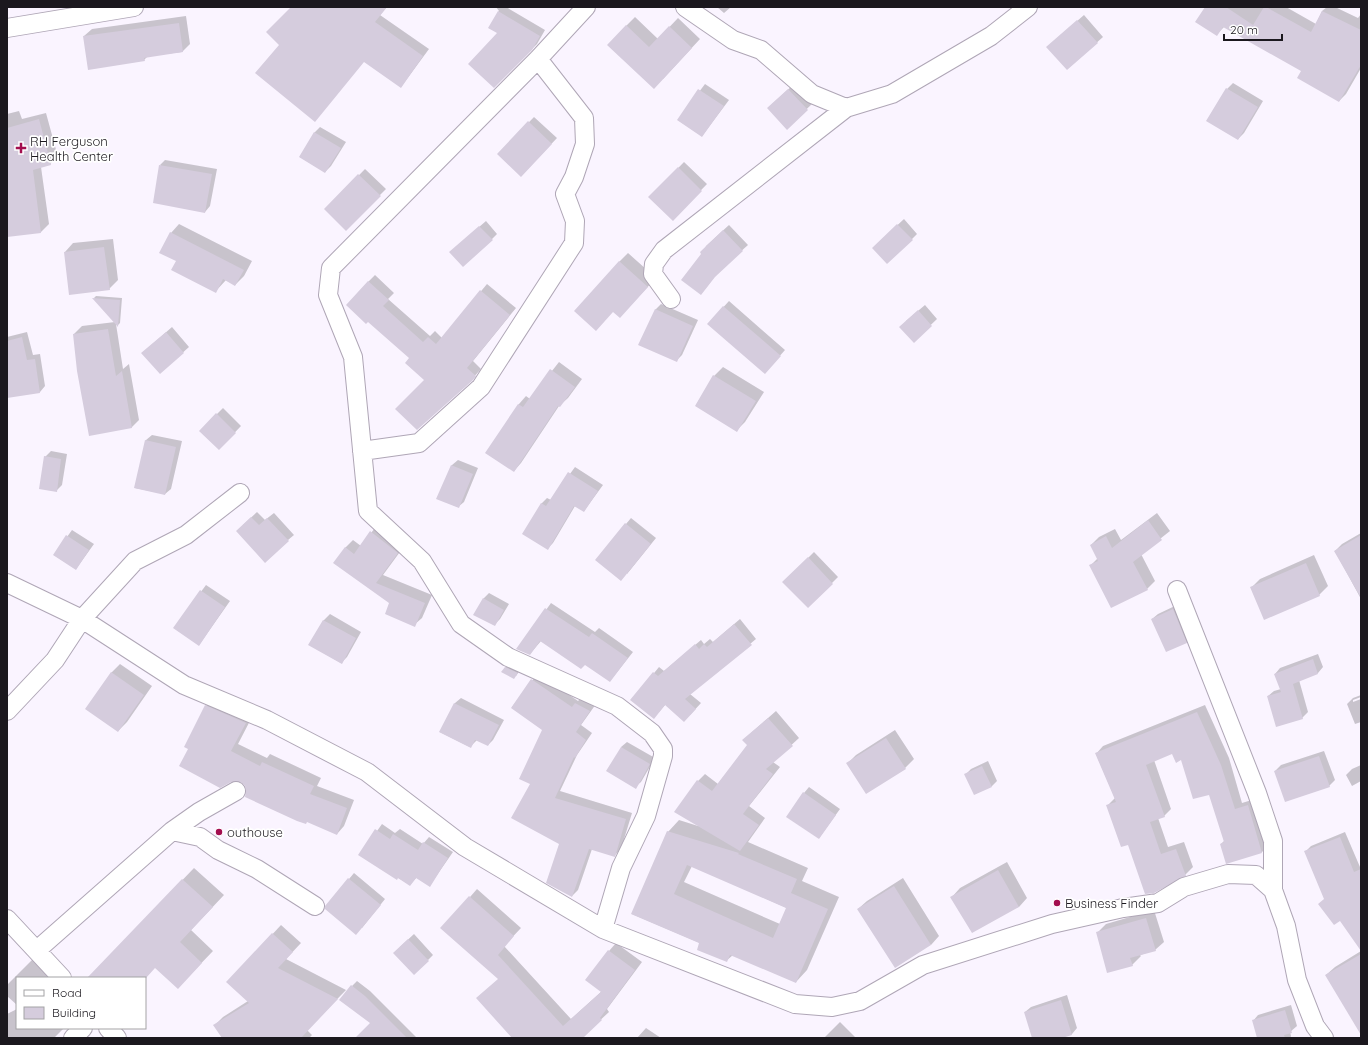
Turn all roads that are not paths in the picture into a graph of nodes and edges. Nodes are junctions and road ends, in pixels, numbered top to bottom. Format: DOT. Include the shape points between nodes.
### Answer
graph roads {
  1 [pos="134,7"];
  2 [pos="586,7"];
  3 [pos="685,7"];
  4 [pos="1028,7"];
  5 [pos="7,28"];
  6 [pos="538,59"];
  7 [pos="846,108"];
  8 [pos="671,299"];
  9 [pos="362,451"];
  10 [pos="240,493"];
  11 [pos="7,583"];
  12 [pos="1177,590"];
  13 [pos="82,619"];
  14 [pos="7,711"];
  15 [pos="236,791"];
  16 [pos="172,831"];
  17 [pos="1273,890"];
  18 [pos="315,906"];
  19 [pos="10,929"];
  20 [pos="603,929"];
  21 [pos="37,950"];
  22 [pos="61,977"];
  23 [pos="82,1029"];
  24 [pos="109,1029"];
  25 [pos="74,1038"];
  26 [pos="117,1038"];
  27 [pos="1324,1038"];
  1 -- 5 [label="street"];
  2 -- 6 [label="street"];
  3 -- 7 [label="street" via="733,40 761,50 812,94"];
  4 -- 7 [label="street" via="991,36 892,94"];
  6 -- 9 [label="street" via="331,268 328,294 353,357"];
  6 -- 9 [label="street" via="584,118 586,144 565,194 575,221 574,243 481,387 419,443"];
  7 -- 8 [label="street" via="664,250 654,264 653,274"];
  9 -- 20 [label="street" via="368,511 422,561 461,624 508,657 617,706 652,733 662,749 663,756 646,816 621,868"];
  10 -- 13 [label="street" via="186,535 135,561"];
  11 -- 13 [label="street"];
  12 -- 17 [label="street" via="1274,841"];
  13 -- 14 [label="street" via="55,660"];
  13 -- 20 [label="street" via="184,685 267,720 367,772 465,847"];
  15 -- 16 [label="street"];
  16 -- 18 [label="street" via="200,837"];
  16 -- 21 [label="street"];
  17 -- 20 [label="street" via="1256,875 1228,874 1184,887 1158,903 1052,924 923,966 860,1001 832,1007 795,1004"];
  17 -- 27 [label="street" via="1286,926 1297,980 1316,1026"];
  19 -- 21 [label="street"];
  21 -- 22 [label="street"];
  23 -- 25 [label="street"];
  24 -- 26 [label="street"];
}
